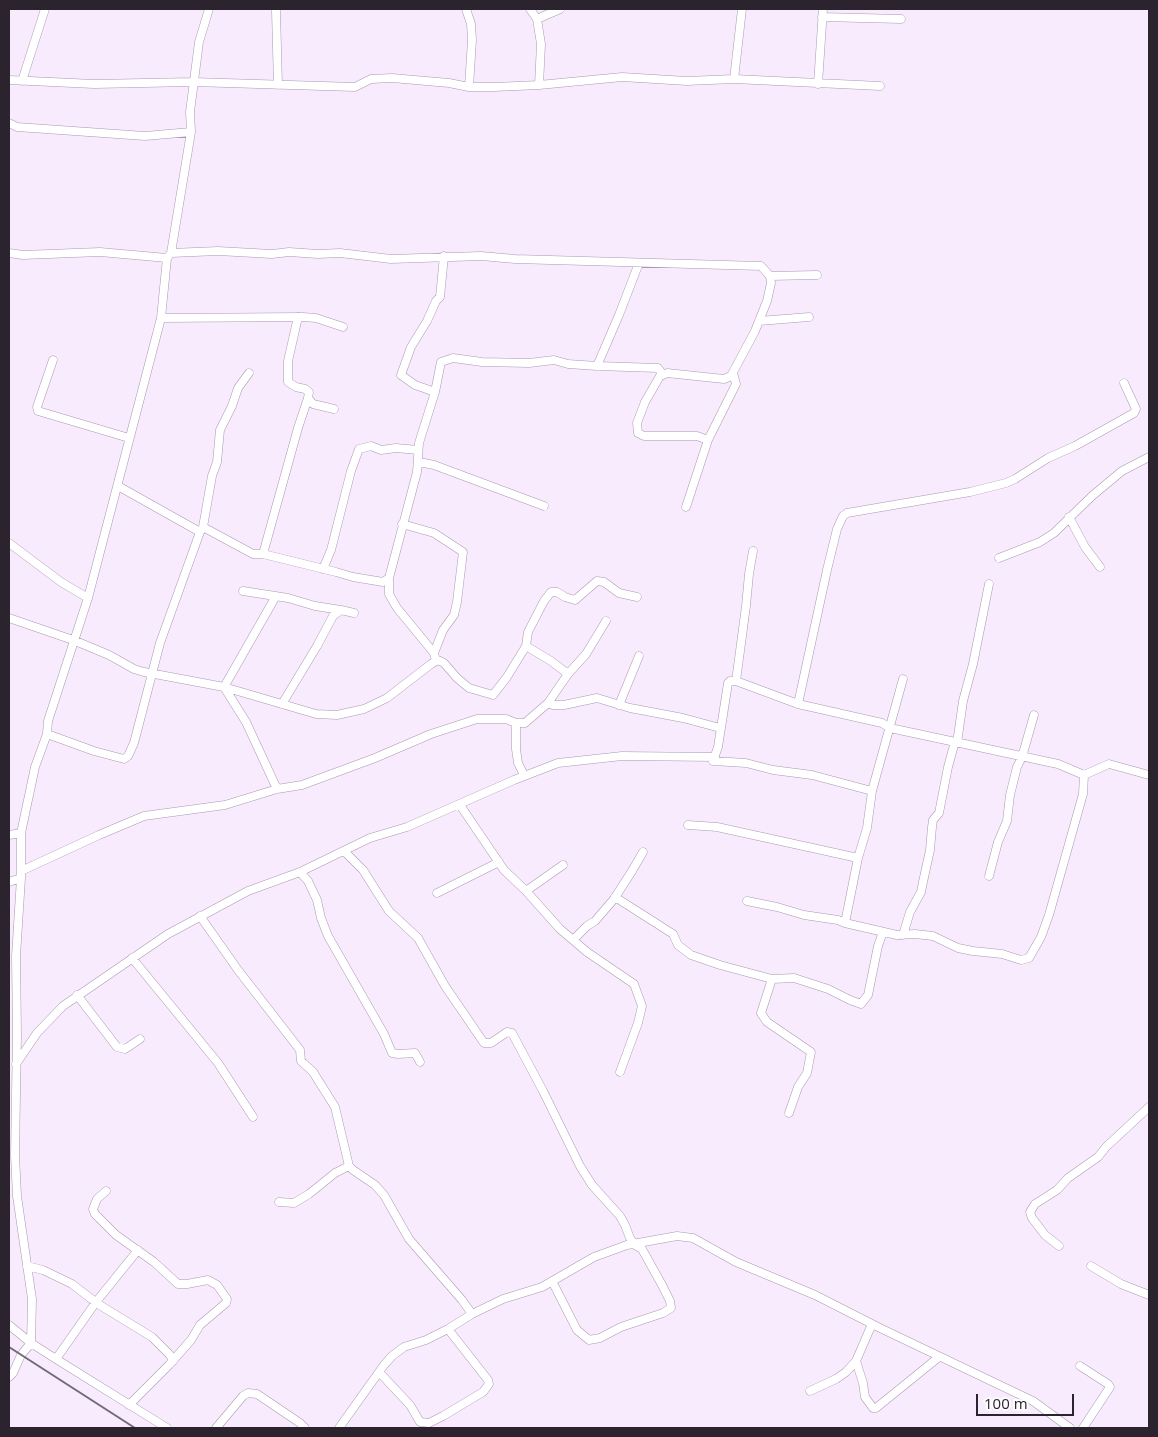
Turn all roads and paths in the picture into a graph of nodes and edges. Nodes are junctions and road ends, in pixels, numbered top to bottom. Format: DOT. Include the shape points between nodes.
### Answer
graph roads {
  1 [pos="45,9"];
  2 [pos="209,9"];
  3 [pos="466,9"];
  4 [pos="530,9"];
  5 [pos="560,9"];
  6 [pos="742,9"];
  7 [pos="276,11"];
  8 [pos="822,13"];
  9 [pos="537,19"];
  10 [pos="901,19"];
  11 [pos="734,79"];
  12 [pos="9,80"];
  13 [pos="22,81"];
  14 [pos="194,82"];
  15 [pos="818,84"];
  16 [pos="278,85"];
  17 [pos="539,85"];
  18 [pos="880,86"];
  19 [pos="469,87"];
  20 [pos="9,122"];
  21 [pos="191,132"];
  22 [pos="9,253"];
  23 [pos="169,256"];
  24 [pos="444,256"];
  25 [pos="639,263"];
  26 [pos="816,274"];
  27 [pos="770,276"];
  28 [pos="298,317"];
  29 [pos="809,317"];
  30 [pos="161,318"];
  31 [pos="759,321"];
  32 [pos="343,327"];
  33 [pos="53,360"];
  34 [pos="597,366"];
  35 [pos="249,373"];
  36 [pos="733,373"];
  37 [pos="663,376"];
  38 [pos="1124,382"];
  39 [pos="434,392"];
  40 [pos="308,398"];
  41 [pos="334,409"];
  42 [pos="129,438"];
  43 [pos="708,440"];
  44 [pos="418,450"];
  45 [pos="1149,457"];
  46 [pos="419,462"];
  47 [pos="118,486"];
  48 [pos="544,506"];
  49 [pos="686,507"];
  50 [pos="1069,516"];
  51 [pos="402,524"];
  52 [pos="201,529"];
  53 [pos="9,543"];
  54 [pos="753,551"];
  55 [pos="263,554"];
  56 [pos="999,558"];
  57 [pos="1100,567"];
  58 [pos="323,569"];
  59 [pos="389,578"];
  60 [pos="989,584"];
  61 [pos="243,591"];
  62 [pos="276,596"];
  63 [pos="637,597"];
  64 [pos="88,598"];
  65 [pos="340,610"];
  66 [pos="354,613"];
  67 [pos="9,618"];
  68 [pos="606,621"];
  69 [pos="73,640"];
  70 [pos="526,646"];
  71 [pos="639,656"];
  72 [pos="435,657"];
  73 [pos="152,673"];
  74 [pos="568,674"];
  75 [pos="903,679"];
  76 [pos="736,681"];
  77 [pos="224,687"];
  78 [pos="548,702"];
  79 [pos="282,704"];
  80 [pos="798,704"];
  81 [pos="619,705"];
  82 [pos="1034,715"];
  83 [pos="516,723"];
  84 [pos="720,728"];
  85 [pos="890,728"];
  86 [pos="47,734"];
  87 [pos="956,743"];
  88 [pos="1022,757"];
  89 [pos="713,761"];
  90 [pos="526,775"];
  91 [pos="1084,775"];
  92 [pos="1149,775"];
  93 [pos="277,789"];
  94 [pos="872,792"];
  95 [pos="460,805"];
  96 [pos="688,825"];
  97 [pos="21,833"];
  98 [pos="9,835"];
  99 [pos="344,852"];
  100 [pos="643,852"];
  101 [pos="858,858"];
  102 [pos="499,862"];
  103 [pos="563,865"];
  104 [pos="300,872"];
  105 [pos="21,875"];
  106 [pos="989,876"];
  107 [pos="9,882"];
  108 [pos="526,891"];
  109 [pos="437,893"];
  110 [pos="615,897"];
  111 [pos="748,901"];
  112 [pos="200,916"];
  113 [pos="844,923"];
  114 [pos="883,932"];
  115 [pos="903,935"];
  116 [pos="573,940"];
  117 [pos="132,958"];
  118 [pos="772,979"];
  119 [pos="77,995"];
  120 [pos="140,1039"];
  121 [pos="420,1062"];
  122 [pos="12,1065"];
  123 [pos="620,1072"];
  124 [pos="1149,1107"];
  125 [pos="790,1113"];
  126 [pos="253,1117"];
  127 [pos="349,1166"];
  128 [pos="106,1191"];
  129 [pos="279,1202"];
  130 [pos="635,1245"];
  131 [pos="1059,1246"];
  132 [pos="138,1250"];
  133 [pos="27,1266"];
  134 [pos="1091,1266"];
  135 [pos="552,1281"];
  136 [pos="1149,1296"];
  137 [pos="96,1302"];
  138 [pos="472,1314"];
  139 [pos="872,1324"];
  140 [pos="9,1325"];
  141 [pos="448,1329"];
  142 [pos="31,1343"];
  143 [pos="939,1357"];
  144 [pos="56,1359"];
  145 [pos="173,1361"];
  146 [pos="856,1361"];
  147 [pos="1080,1366"];
  148 [pos="379,1372"];
  149 [pos="9,1378"];
  150 [pos="810,1391"];
  151 [pos="129,1404"];
  152 [pos="167,1428"];
  153 [pos="216,1428"];
  154 [pos="305,1428"];
  155 [pos="339,1428"];
  156 [pos="1070,1428"];
  157 [pos="1082,1428"];
  1 -- 13 [label="street"];
  2 -- 14 [label="street" via="198,42"];
  3 -- 19 [label="street" via="472,40"];
  4 -- 9 [label="street"];
  5 -- 9 [label="street"];
  6 -- 11 [label="street"];
  7 -- 16 [label="street"];
  8 -- 10 [label="street"];
  8 -- 15 [label="street"];
  9 -- 17 [label="street" via="541,44"];
  11 -- 15 [label="street"];
  11 -- 17 [label="street" via="608,78"];
  12 -- 13 [label="street"];
  13 -- 14 [label="street" via="94,84"];
  14 -- 16 [label="street"];
  14 -- 21 [label="street"];
  15 -- 18 [label="street"];
  16 -- 19 [label="street" via="355,88 371,80 392,78"];
  17 -- 19 [label="street"];
  20 -- 21 [label="street" via="17,127 145,136"];
  21 -- 23 [label="street"];
  22 -- 23 [label="street" via="100,252"];
  23 -- 24 [label="street" via="218,251 340,254 391,259"];
  23 -- 30 [label="street"];
  24 -- 25 [label="street"];
  24 -- 39 [label="street" via="440,297 411,347 400,375 414,385"];
  25 -- 27 [label="street" via="761,266"];
  25 -- 34 [label="street"];
  26 -- 27 [label="street"];
  27 -- 31 [label="street" via="767,301"];
  28 -- 30 [label="street"];
  28 -- 32 [label="street" via="316,318"];
  28 -- 40 [label="street" via="288,361 288,382 309,392"];
  29 -- 31 [label="street"];
  30 -- 42 [label="street"];
  31 -- 36 [label="street"];
  33 -- 42 [label="street" via="38,411"];
  34 -- 37 [label="street" via="653,367"];
  34 -- 39 [label="street" via="554,360 529,363 453,358 441,362"];
  35 -- 52 [label="street" via="238,388 220,430 217,462"];
  36 -- 37 [label="street" via="724,379 666,373"];
  36 -- 43 [label="street" via="736,384"];
  37 -- 43 [label="street" via="645,402 637,423 638,433 644,436 698,436"];
  38 -- 80 [label="street" via="1136,409 1134,413 1048,458 1015,480 970,492 843,516 827,570"];
  39 -- 44 [label="street"];
  40 -- 41 [label="street" via="313,404"];
  40 -- 55 [label="street"];
  42 -- 47 [label="street"];
  43 -- 49 [label="street"];
  44 -- 46 [label="street"];
  44 -- 58 [label="street" via="381,450 371,446 360,449"];
  45 -- 50 [label="street" via="1122,471"];
  46 -- 48 [label="street" via="434,464"];
  46 -- 51 [label="street"];
  47 -- 52 [label="street"];
  47 -- 64 [label="street"];
  50 -- 56 [label="street" via="1040,542"];
  50 -- 57 [label="street" via="1085,548"];
  51 -- 59 [label="street"];
  51 -- 72 [label="street" via="434,533 463,552 454,615 443,630"];
  52 -- 55 [label="street" via="253,554"];
  52 -- 73 [label="street"];
  53 -- 64 [label="street"];
  54 -- 76 [label="street"];
  55 -- 58 [label="street"];
  58 -- 59 [label="street" via="374,581 382,582"];
  59 -- 72 [label="street" via="389,594 397,608"];
  60 -- 87 [label="street"];
  61 -- 62 [label="street"];
  62 -- 65 [label="street"];
  62 -- 77 [label="street"];
  63 -- 70 [label="street" via="620,593 597,581 576,600 551,592 528,632"];
  64 -- 69 [label="street"];
  65 -- 66 [label="street"];
  65 -- 79 [label="street" via="331,619"];
  67 -- 69 [label="street"];
  68 -- 74 [label="street" via="586,654"];
  69 -- 73 [label="street" via="134,669"];
  69 -- 86 [label="street" via="48,721"];
  70 -- 72 [label="street" via="493,695 469,688"];
  70 -- 74 [label="street"];
  71 -- 81 [label="street"];
  72 -- 79 [label="street" via="387,698 364,709 328,715"];
  73 -- 77 [label="street"];
  73 -- 86 [label="street" via="134,743 124,759"];
  74 -- 78 [label="street"];
  75 -- 85 [label="street"];
  76 -- 80 [label="street"];
  76 -- 84 [label="street" via="728,683"];
  77 -- 79 [label="street"];
  77 -- 93 [label="street" via="246,722"];
  78 -- 81 [label="street" via="564,705 597,698"];
  78 -- 83 [label="street" via="525,723"];
  80 -- 85 [label="street" via="882,723"];
  81 -- 84 [label="street"];
  82 -- 88 [label="street"];
  83 -- 90 [label="street" via="518,763"];
  83 -- 93 [label="street" via="498,718 477,719 329,776"];
  84 -- 89 [label="street"];
  85 -- 87 [label="street"];
  85 -- 94 [label="street"];
  86 -- 97 [label="street" via="33,777"];
  87 -- 88 [label="street"];
  87 -- 115 [label="street" via="939,813 933,820 922,887"];
  88 -- 91 [label="street" via="1058,764"];
  88 -- 106 [label="street" via="1010,795 1007,821"];
  89 -- 90 [label="street" via="715,756 622,756 558,763"];
  89 -- 94 [label="street" via="746,763 821,777"];
  90 -- 95 [label="street"];
  91 -- 92 [label="street" via="1109,764"];
  91 -- 115 [label="street" via="1083,794 1049,916 1029,958 1021,960 1002,954 966,950 933,936"];
  93 -- 105 [label="street" via="225,805 144,816"];
  94 -- 101 [label="street" via="867,828"];
  95 -- 99 [label="street" via="370,838"];
  95 -- 102 [label="street"];
  96 -- 101 [label="street" via="717,827"];
  97 -- 98 [label="street"];
  97 -- 105 [label="street"];
  99 -- 104 [label="street"];
  99 -- 130 [label="street" via="363,870 389,911 418,938 445,986 484,1042 491,1043 507,1032 512,1033 580,1166 620,1216"];
  100 -- 110 [label="street"];
  101 -- 113 [label="street"];
  102 -- 108 [label="street"];
  102 -- 109 [label="street"];
  103 -- 108 [label="street"];
  104 -- 112 [label="street" via="248,891"];
  104 -- 121 [label="street" via="317,900 328,936 392,1053 415,1053"];
  105 -- 107 [label="street"];
  105 -- 122 [label="street" via="16,956 17,1034"];
  108 -- 116 [label="street"];
  110 -- 116 [label="street"];
  110 -- 118 [label="street" via="673,934 678,945 691,955"];
  111 -- 113 [label="street"];
  112 -- 117 [label="street"];
  112 -- 127 [label="street" via="300,1050 301,1061 313,1072 335,1107"];
  113 -- 114 [label="street"];
  114 -- 115 [label="street"];
  114 -- 118 [label="street" via="868,995 861,1004 794,978"];
  116 -- 123 [label="street" via="634,984 642,1006"];
  117 -- 119 [label="street"];
  117 -- 126 [label="street" via="218,1063"];
  118 -- 125 [label="street" via="761,1013 767,1022 811,1052 807,1073 798,1087"];
  119 -- 120 [label="street" via="117,1047 125,1049"];
  119 -- 122 [label="street" via="37,1033"];
  122 -- 133 [label="street" via="16,1073 17,1196"];
  124 -- 131 [label="street" via="1098,1157 1068,1178 1058,1190 1035,1204 1030,1212 1032,1218"];
  127 -- 129 [label="street" via="294,1202"];
  127 -- 138 [label="street" via="384,1195 409,1239"];
  128 -- 132 [label="street" via="94,1204 95,1214 116,1235"];
  130 -- 135 [label="street" via="594,1257"];
  130 -- 135 [label="street" via="642,1249 670,1301 670,1308 663,1313 589,1340 577,1330"];
  130 -- 139 [label="street" via="677,1236 693,1238 736,1262 815,1294"];
  132 -- 137 [label="street"];
  132 -- 145 [label="street" via="178,1284 208,1280 217,1285 227,1299 200,1325"];
  133 -- 137 [label="street" via="59,1276"];
  133 -- 142 [label="street" via="32,1299"];
  134 -- 136 [label="street"];
  135 -- 138 [label="street"];
  137 -- 144 [label="street"];
  137 -- 145 [label="street" via="152,1337"];
  138 -- 141 [label="street"];
  139 -- 143 [label="street"];
  139 -- 146 [label="street"];
  140 -- 142 [label="street"];
  141 -- 148 [label="street" via="404,1347"];
  141 -- 148 [label="street" via="488,1380 486,1389 476,1396 429,1423 420,1422 410,1405"];
  142 -- 144 [label="street"];
  142 -- 149 [label="street"];
  143 -- 146 [label="street" via="876,1408 871,1407 864,1397"];
  143 -- 156 [label="street" via="1033,1401"];
  144 -- 151 [label="street"];
  145 -- 151 [label="street"];
  146 -- 150 [label="street" via="836,1379"];
  147 -- 157 [label="street" via="1110,1387"];
  148 -- 155 [label="street"];
  151 -- 152 [label="street"];
  153 -- 154 [label="street" via="248,1393 257,1394"];
}
